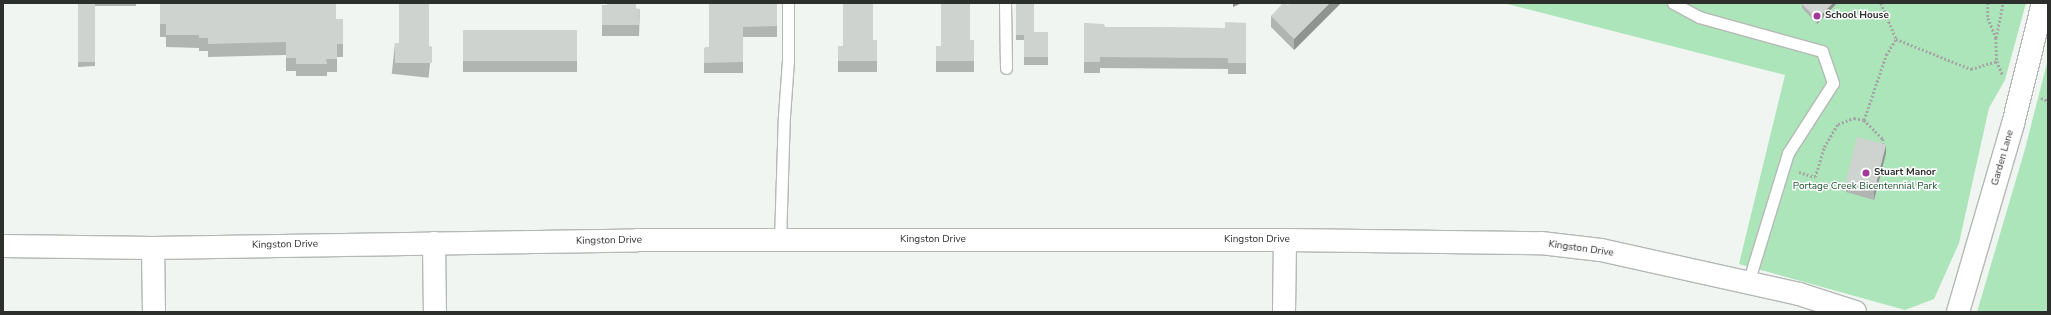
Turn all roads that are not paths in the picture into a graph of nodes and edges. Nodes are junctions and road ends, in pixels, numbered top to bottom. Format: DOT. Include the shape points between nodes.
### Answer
graph roads {
  1 [pos="788,3"];
  2 [pos="1005,3"];
  3 [pos="1673,3"];
  4 [pos="2043,3"];
  5 [pos="1006,68"];
  6 [pos="780,240"];
  7 [pos="1285,240"];
  8 [pos="434,243"];
  9 [pos="3,246"];
  10 [pos="153,248"];
  11 [pos="1748,283"];
  12 [pos="154,312"];
  13 [pos="435,312"];
  14 [pos="1284,312"];
  15 [pos="1856,312"];
  16 [pos="1958,312"];
  1 -- 6 [label="lane"];
  2 -- 5 [label="lane"];
  3 -- 11 [label="lane" via="1699,17 1822,51 1833,82 1788,153"];
  4 -- 16 [label="street, Garden Lane" via="2013,124"];
  6 -- 7 [label="street, Kingston Drive"];
  6 -- 8 [label="street, Kingston Drive"];
  7 -- 11 [label="street, Kingston Drive" via="1541,243 1601,250"];
  7 -- 14 [label="street"];
  8 -- 10 [label="street, Kingston Drive"];
  8 -- 13 [label="street"];
  9 -- 10 [label="street, Kingston Drive"];
  10 -- 12 [label="street"];
  11 -- 15 [label="street, Kingston Drive" via="1799,294"];
}
